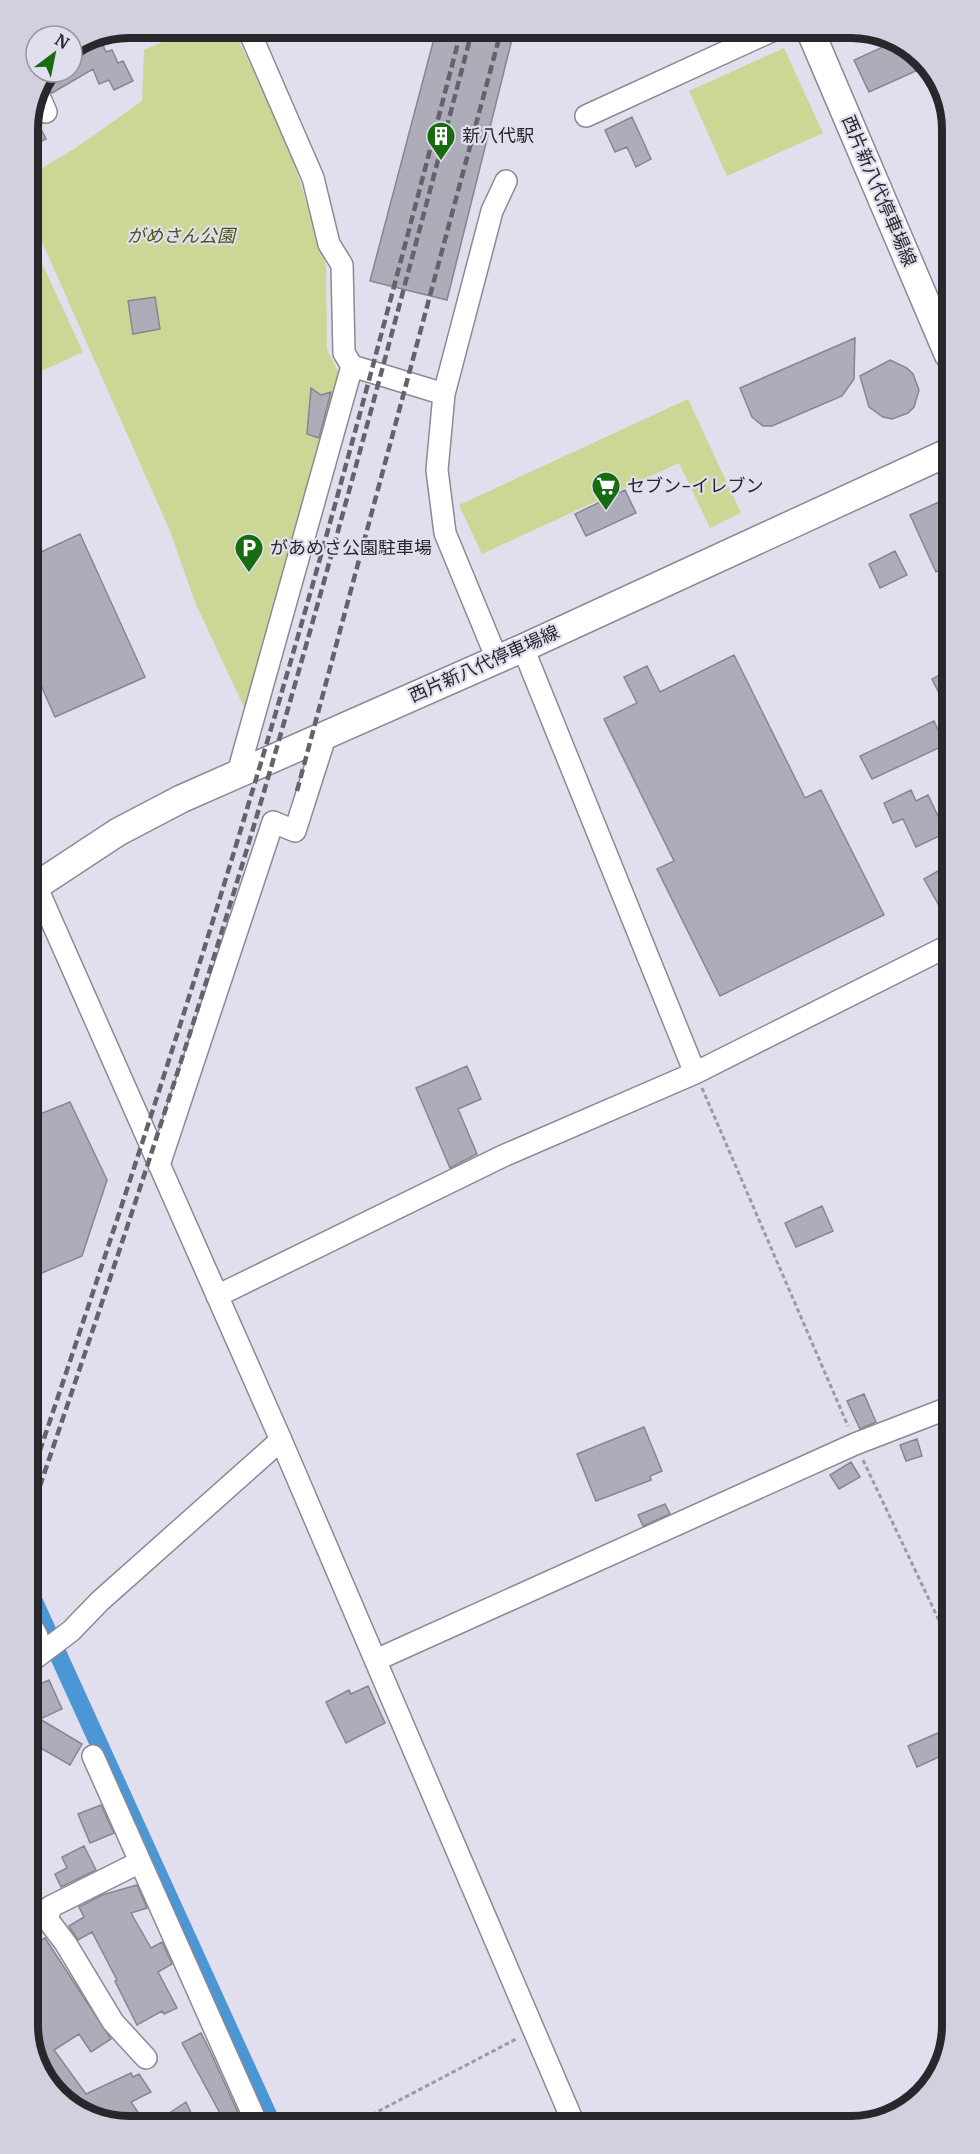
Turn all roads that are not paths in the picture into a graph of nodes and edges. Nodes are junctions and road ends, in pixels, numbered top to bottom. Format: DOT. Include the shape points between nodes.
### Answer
graph roads {
  1 [pos="252,38"];
  2 [pos="756,38"];
  3 [pos="813,38"];
  4 [pos="586,116"];
  5 [pos="506,181"];
  6 [pos="942,340"];
  7 [pos="352,366"];
  8 [pos="444,394"];
  9 [pos="942,455"];
  10 [pos="523,648"];
  11 [pos="497,658"];
  12 [pos="326,734"];
  13 [pos="238,773"];
  14 [pos="38,879"];
  15 [pos="38,896"];
  16 [pos="942,949"];
  17 [pos="695,1073"];
  18 [pos="159,1165"];
  19 [pos="217,1296"];
  20 [pos="942,1410"];
  21 [pos="281,1440"];
  22 [pos="38,1656"];
  23 [pos="376,1660"];
  24 [pos="93,1756"];
  25 [pos="140,1862"];
  26 [pos="146,2058"];
  27 [pos="254,2116"];
  28 [pos="570,2116"];
  1 -- 7 [label="street" via="313,178 329,244 342,265 344,353"];
  2 -- 4 [label="street"];
  3 -- 6 [label="main road, 西片新八代停車場線"];
  5 -- 8 [label="street" via="492,212"];
  7 -- 8 [label="street"];
  7 -- 13 [label="street"];
  8 -- 11 [label="street" via="437,470 445,533"];
  9 -- 10 [label="main road, 西片新八代停車場線"];
  10 -- 11 [label="main road, 西片新八代停車場線"];
  10 -- 17 [label="street"];
  11 -- 12 [label="main road, 西片新八代停車場線"];
  12 -- 13 [label="main road, 西片新八代停車場線"];
  12 -- 18 [label="street" via="295,831 273,822"];
  13 -- 14 [label="main road, 西片新八代停車場線" via="118,832"];
  15 -- 18 [label="street"];
  16 -- 17 [label="street"];
  17 -- 19 [label="street" via="502,1156"];
  18 -- 19 [label="street"];
  19 -- 21 [label="street"];
  20 -- 23 [label="street" via="855,1444"];
  21 -- 22 [label="street" via="71,1631"];
  21 -- 23 [label="street"];
  23 -- 28 [label="street"];
  24 -- 25 [label="street"];
  25 -- 26 [label="street" via="50,1907 48,1920 113,2022"];
  25 -- 27 [label="street"];
}
